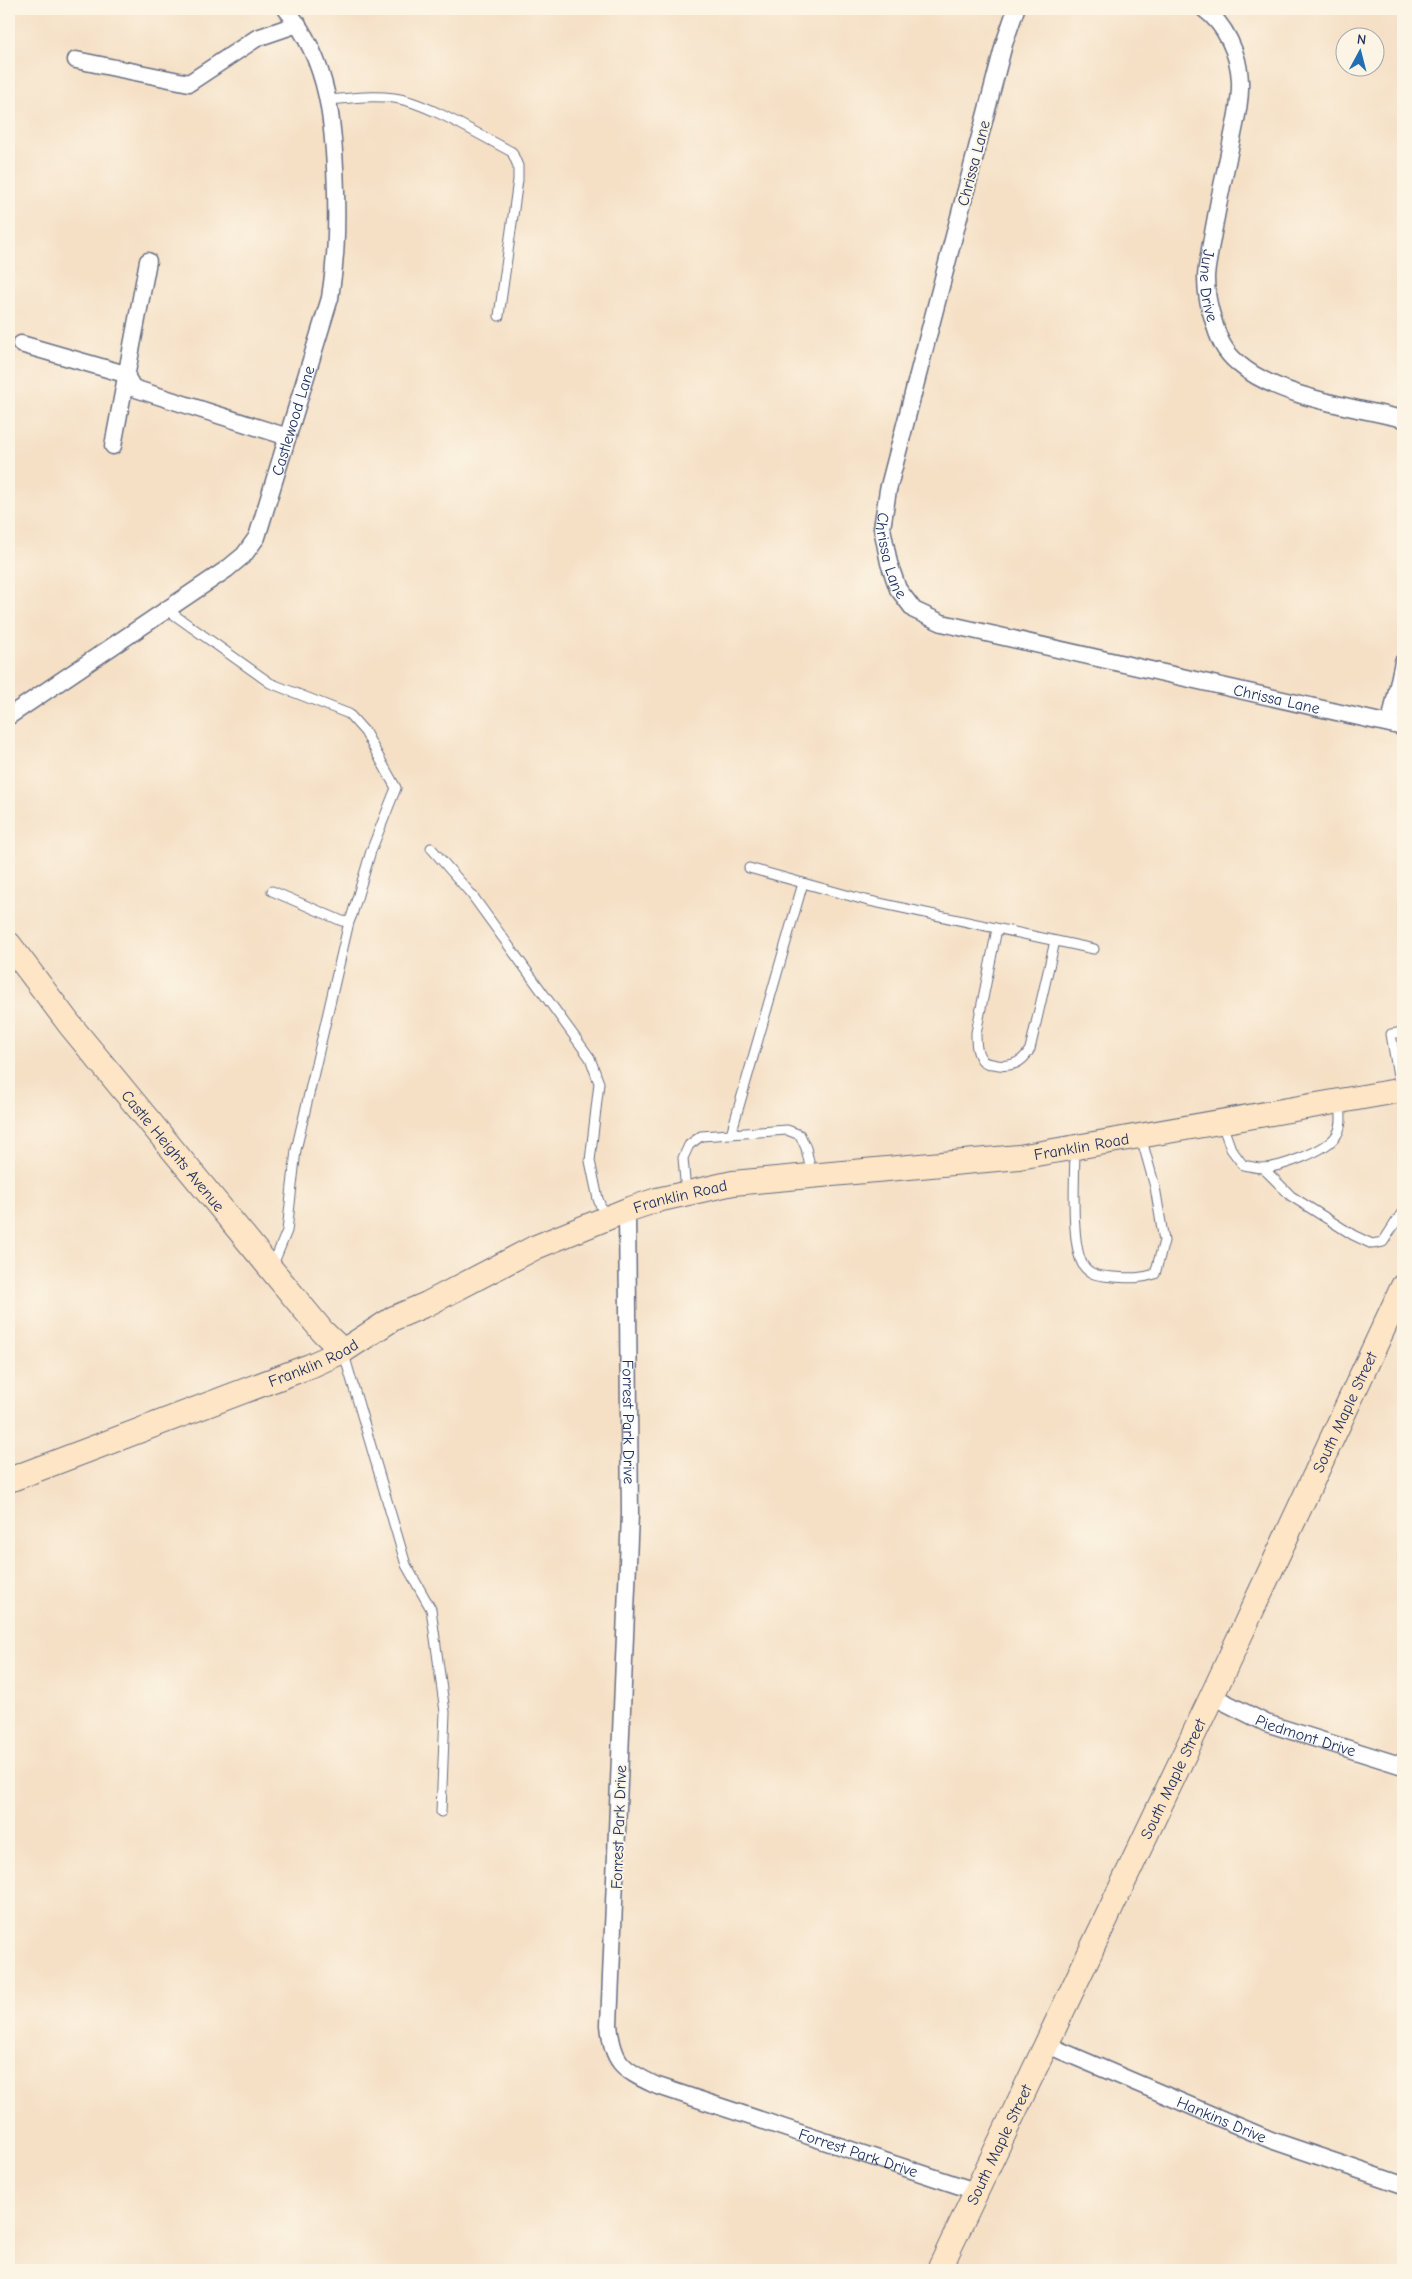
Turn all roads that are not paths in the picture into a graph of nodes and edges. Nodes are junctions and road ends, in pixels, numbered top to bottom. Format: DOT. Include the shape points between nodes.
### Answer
graph roads {
  1 [pos="286,9"];
  2 [pos="1016,9"];
  3 [pos="1204,9"];
  4 [pos="298,24"];
  5 [pos="76,60"];
  6 [pos="329,100"];
  7 [pos="148,261"];
  8 [pos="499,316"];
  9 [pos="21,344"];
  10 [pos="125,374"];
  11 [pos="1403,419"];
  12 [pos="288,436"];
  13 [pos="113,446"];
  14 [pos="166,609"];
  15 [pos="1403,662"];
  16 [pos="9,716"];
  17 [pos="1397,725"];
  18 [pos="431,848"];
  19 [pos="749,868"];
  20 [pos="803,883"];
  21 [pos="272,891"];
  22 [pos="349,922"];
  23 [pos="997,929"];
  24 [pos="1055,941"];
  25 [pos="9,944"];
  26 [pos="1094,949"];
  27 [pos="1403,1032"];
  28 [pos="1402,1090"];
  29 [pos="1339,1101"];
  30 [pos="1222,1121"];
  31 [pos="731,1134"];
  32 [pos="1141,1136"];
  33 [pos="1075,1147"];
  34 [pos="1263,1168"];
  35 [pos="812,1176"];
  36 [pos="686,1194"];
  37 [pos="1403,1211"];
  38 [pos="616,1214"];
  39 [pos="271,1269"];
  40 [pos="1403,1286"];
  41 [pos="343,1351"];
  42 [pos="9,1480"];
  43 [pos="1212,1696"];
  44 [pos="1403,1766"];
  45 [pos="440,1812"];
  46 [pos="1045,2044"];
  47 [pos="1403,2185"];
  48 [pos="975,2191"];
  49 [pos="939,2270"];
  1 -- 4 [label="street, Castlewood Lane"];
  2 -- 17 [label="street, Chrissa Lane" via="1004,44 888,490 882,528 898,589 914,610 942,623"];
  3 -- 11 [label="street, June Drive" via="1215,17 1228,38 1237,59 1240,81 1239,105 1206,277 1210,309 1225,351 1257,376 1289,391"];
  4 -- 5 [label="street" via="257,38 189,82"];
  4 -- 6 [label="street, Castlewood Lane" via="311,47"];
  6 -- 8 [label="lane" via="372,96 395,98 428,110 512,152 518,166 518,180"];
  6 -- 12 [label="street, Castlewood Lane" via="336,162 336,262 330,298"];
  7 -- 10 [label="street"];
  9 -- 10 [label="street"];
  10 -- 12 [label="street" via="133,388"];
  10 -- 13 [label="street"];
  12 -- 14 [label="street, Castlewood Lane" via="257,537 227,568"];
  14 -- 16 [label="street, Castlewood Lane"];
  14 -- 22 [label="lane" via="270,683 349,714 365,732 396,788 371,851"];
  15 -- 17 [label="street"];
  18 -- 38 [label="lane" via="472,896 590,1058 599,1083 590,1161 598,1199"];
  19 -- 20 [label="lane"];
  20 -- 23 [label="lane"];
  20 -- 31 [label="lane"];
  21 -- 22 [label="lane"];
  22 -- 39 [label="lane" via="296,1150 287,1231"];
  23 -- 24 [label="lane"];
  23 -- 24 [label="lane" via="976,1033 976,1047 986,1063 1014,1065 1026,1057"];
  24 -- 26 [label="lane"];
  25 -- 39 [label="street, Castle Heights Avenue" via="70,1025"];
  27 -- 28 [label="lane" via="1391,1034"];
  28 -- 29 [label="street, Franklin Road"];
  29 -- 30 [label="street, Franklin Road"];
  29 -- 34 [label="lane" via="1342,1121 1335,1138 1291,1162"];
  30 -- 32 [label="street, Franklin Road"];
  30 -- 34 [label="lane" via="1231,1149 1243,1165"];
  31 -- 35 [label="lane" via="787,1130 800,1135"];
  31 -- 36 [label="lane" via="701,1136 689,1144 683,1158"];
  32 -- 33 [label="street, Franklin Road"];
  32 -- 33 [label="lane" via="1164,1241 1155,1274 1139,1279 1096,1276 1084,1266 1078,1252 1074,1207"];
  33 -- 35 [label="street, Franklin Road" via="1019,1156"];
  34 -- 37 [label="lane" via="1291,1196 1353,1236 1372,1244 1383,1242"];
  35 -- 36 [label="street, Franklin Road" via="733,1183"];
  36 -- 38 [label="street, Franklin Road"];
  38 -- 41 [label="street, Franklin Road" via="536,1247 394,1318"];
  38 -- 48 [label="street, Forrest Park Drive" via="630,1514 609,2025 614,2054 620,2065 655,2085"];
  39 -- 41 [label="street, Castle Heights Avenue"];
  40 -- 43 [label="street, South Maple Street"];
  41 -- 42 [label="street, Franklin Road"];
  41 -- 45 [label="lane" via="406,1565 430,1609 445,1712"];
  43 -- 44 [label="street, Piedmont Drive" via="1266,1723"];
  43 -- 46 [label="street, South Maple Street"];
  46 -- 47 [label="street, Hankins Drive" via="1271,2140"];
  46 -- 48 [label="street, South Maple Street"];
  48 -- 49 [label="street, South Maple Street"];
}
